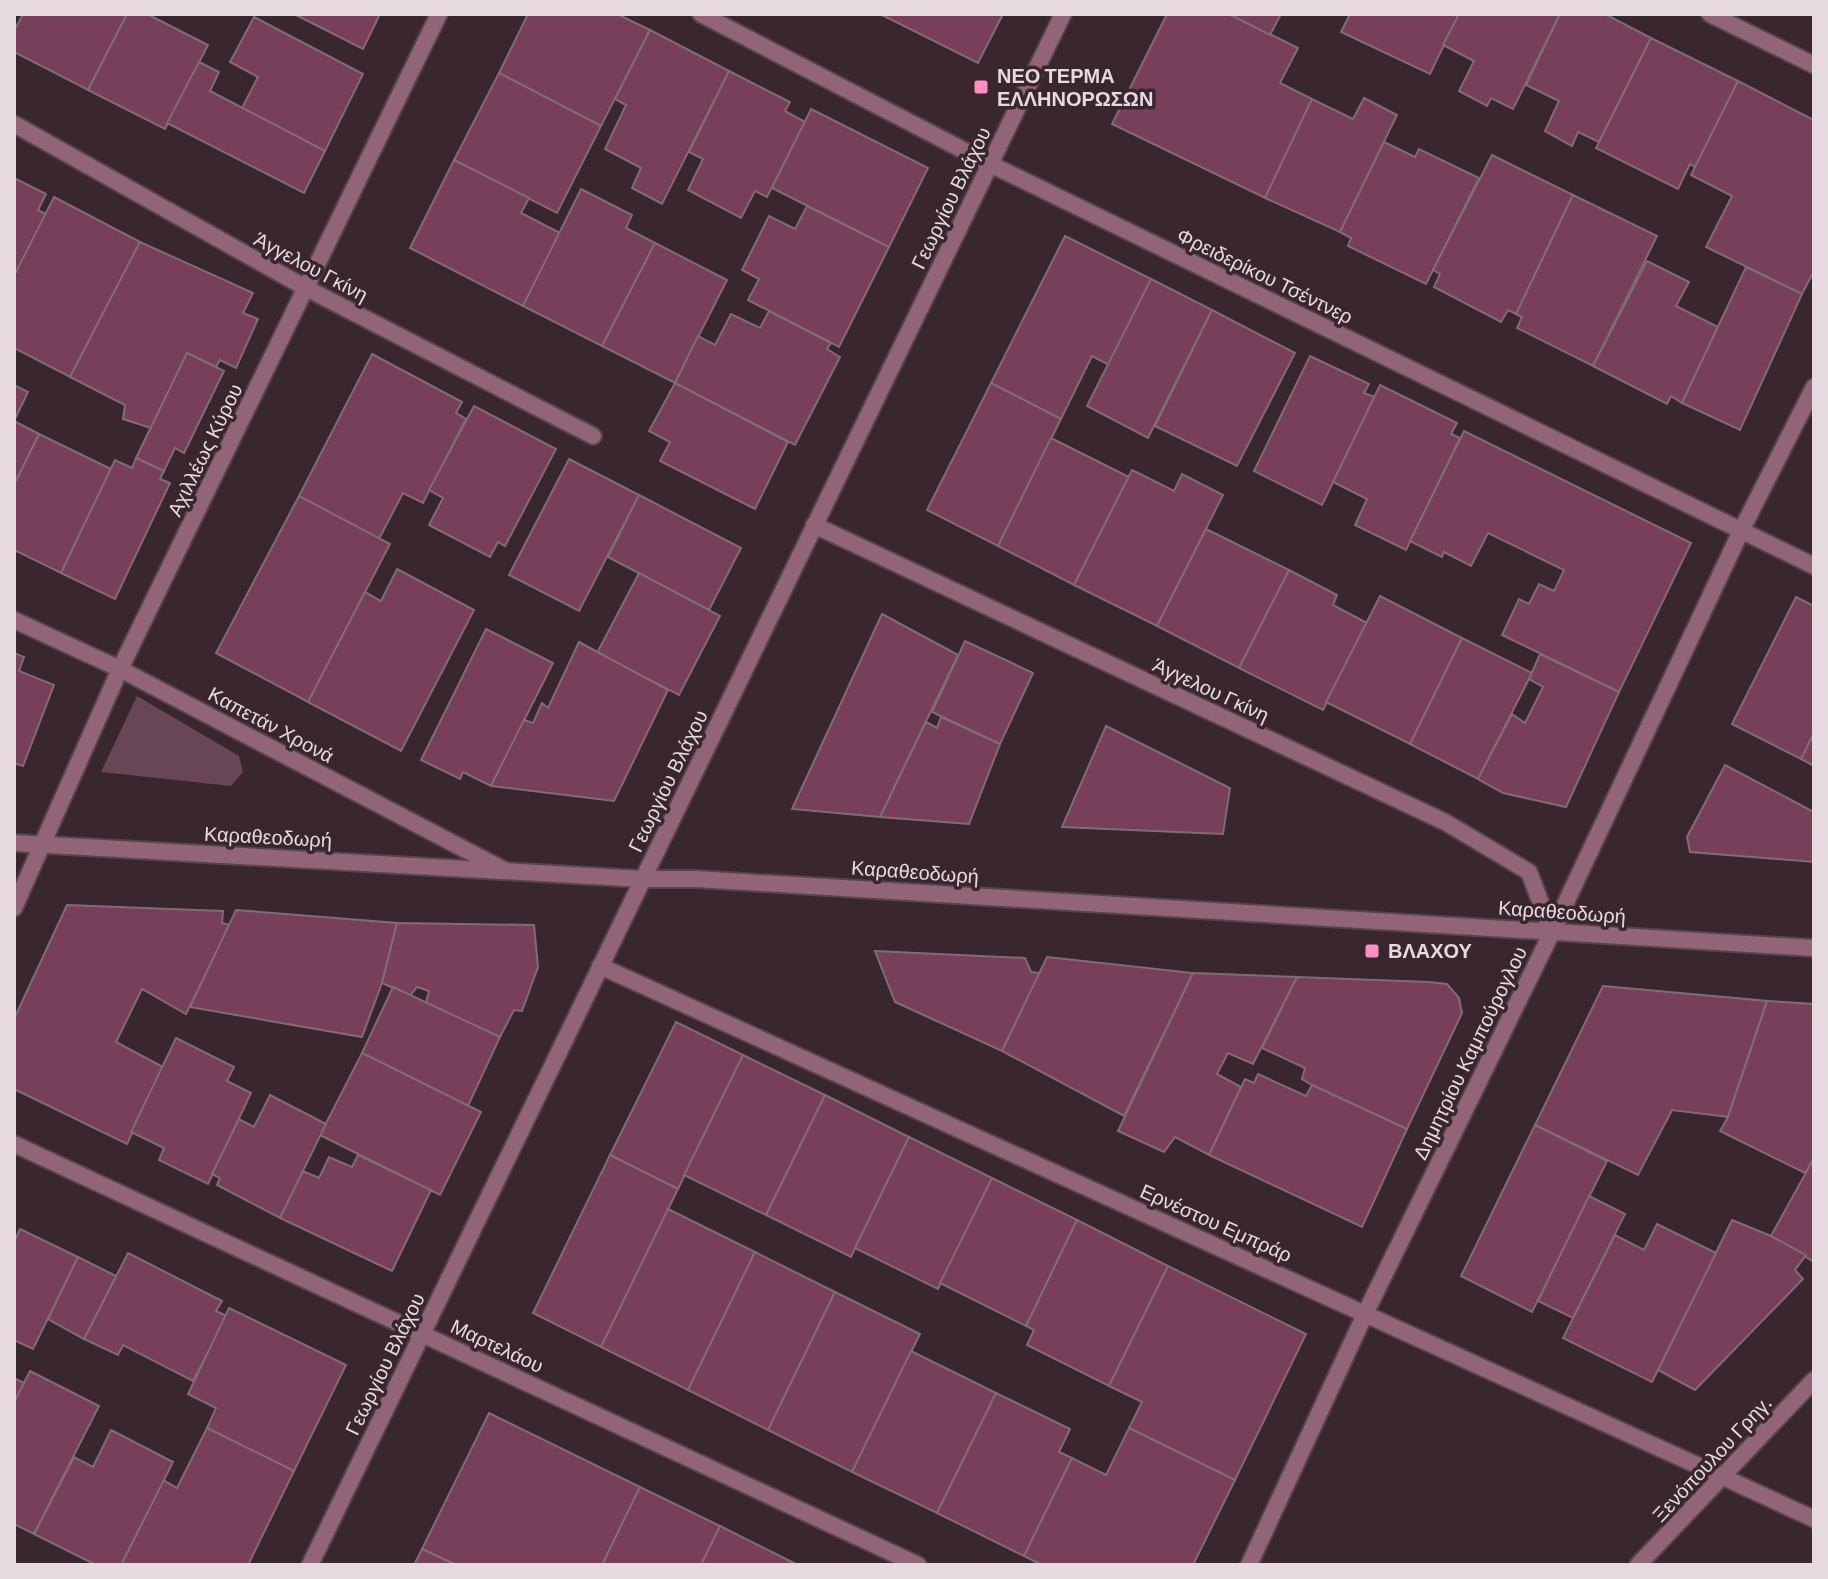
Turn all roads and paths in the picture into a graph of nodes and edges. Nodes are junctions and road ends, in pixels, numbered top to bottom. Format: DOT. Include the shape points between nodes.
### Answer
graph roads {
  1 [pos="439,14"];
  2 [pos="701,14"];
  3 [pos="1063,14"];
  4 [pos="1710,14"];
  5 [pos="1814,65"];
  6 [pos="14,124"];
  7 [pos="990,164"];
  8 [pos="306,288"];
  9 [pos="1814,387"];
  10 [pos="593,436"];
  11 [pos="814,525"];
  12 [pos="1741,531"];
  13 [pos="1814,566"];
  14 [pos="14,620"];
  15 [pos="120,669"];
  16 [pos="14,843"];
  17 [pos="41,844"];
  18 [pos="506,871"];
  19 [pos="642,879"];
  20 [pos="14,908"];
  21 [pos="1552,932"];
  22 [pos="1814,948"];
  23 [pos="600,966"];
  24 [pos="14,1144"];
  25 [pos="1366,1312"];
  26 [pos="423,1333"];
  27 [pos="1814,1380"];
  28 [pos="1723,1477"];
  29 [pos="1814,1519"];
  30 [pos="310,1565"];
  31 [pos="918,1565"];
  32 [pos="1249,1565"];
  33 [pos="1638,1565"];
  1 -- 8 [label="street, Αχιλλέως Κύρου"];
  2 -- 7 [label="street, Φρειδερίκου Τσέντνερ"];
  3 -- 7 [label="street, Γεωργίου Βλάχου"];
  4 -- 5 [label="street"];
  6 -- 8 [label="street, Άγγελου Γκίνη"];
  7 -- 11 [label="street, Γεωργίου Βλάχου"];
  7 -- 12 [label="street, Φρειδερίκου Τσέντνερ"];
  8 -- 10 [label="street, Άγγελου Γκίνη"];
  8 -- 15 [label="street, Αχιλλέως Κύρου"];
  9 -- 12 [label="street, Δημητρίου Καμπούρογλου"];
  11 -- 19 [label="street, Γεωργίου Βλάχου"];
  11 -- 21 [label="street, Άγγελου Γκίνη" via="1445,822 1529,872"];
  12 -- 13 [label="street, Φρειδερίκου Τσέντνερ"];
  12 -- 21 [label="street, Δημητρίου Καμπούρογλου"];
  14 -- 15 [label="street, Καπετάν Χρονά"];
  15 -- 17 [label="street, Αχιλλέως Κύρου"];
  15 -- 18 [label="street, Καπετάν Χρονά"];
  16 -- 17 [label="street, Καραθεοδωρή"];
  17 -- 18 [label="street, Καραθεοδωρή"];
  17 -- 20 [label="street, Αχιλλέως Κύρου"];
  18 -- 19 [label="street, Καραθεοδωρή"];
  19 -- 21 [label="street, Καραθεοδωρή"];
  19 -- 23 [label="street, Γεωργίου Βλάχου"];
  21 -- 22 [label="street, Καραθεοδωρή"];
  21 -- 25 [label="street, Δημητρίου Καμπούρογλου"];
  23 -- 25 [label="street, Ερνέστου Εμπράρ"];
  23 -- 26 [label="street, Γεωργίου Βλάχου"];
  24 -- 26 [label="street, Μαρτελάου"];
  25 -- 28 [label="street, Ερνέστου Εμπράρ"];
  25 -- 32 [label="street, Δημητρίου Καμπούρογλου"];
  26 -- 30 [label="street, Γεωργίου Βλάχου"];
  26 -- 31 [label="street, Μαρτελάου"];
  27 -- 28 [label="street, Ξενόπουλου Γρηγ."];
  28 -- 29 [label="street, Ερνέστου Εμπράρ"];
  28 -- 33 [label="street, Ξενόπουλου Γρηγ."];
}
